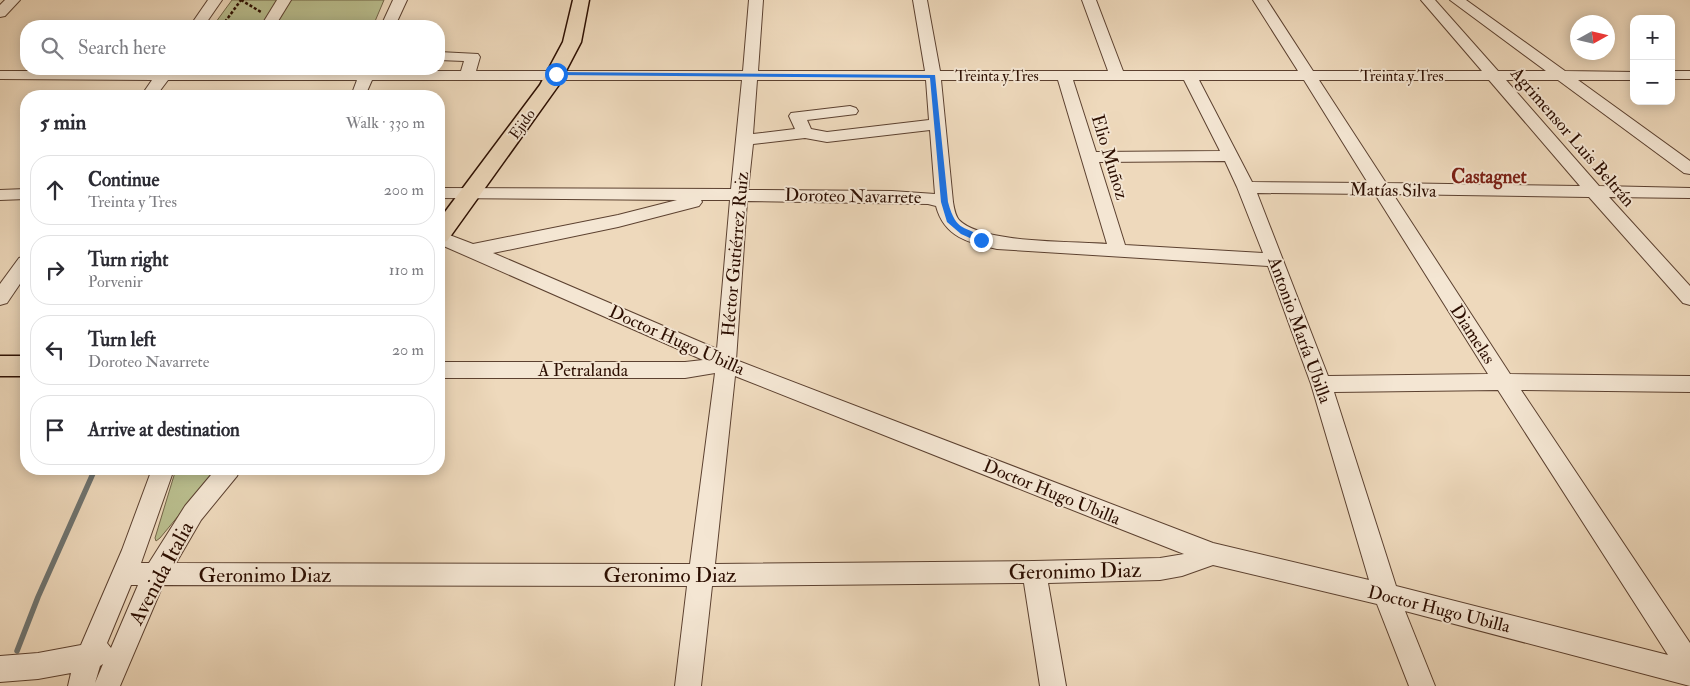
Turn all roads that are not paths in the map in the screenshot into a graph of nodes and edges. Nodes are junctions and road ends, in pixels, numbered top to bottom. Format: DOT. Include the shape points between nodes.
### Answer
graph roads {
  1 [pos="13,0"];
  2 [pos="215,0"];
  3 [pos="284,0"];
  4 [pos="400,0"];
  5 [pos="571,0"];
  6 [pos="581,0"];
  7 [pos="756,0"];
  8 [pos="920,0"];
  9 [pos="1089,0"];
  10 [pos="1260,0"];
  11 [pos="1428,0"];
  12 [pos="1456,0"];
  13 [pos="0,13"];
  14 [pos="201,20"];
  15 [pos="265,20"];
  16 [pos="391,20"];
  17 [pos="445,56"];
  18 [pos="445,74"];
  19 [pos="467,74"];
  20 [pos="550,74"];
  21 [pos="0,75"];
  22 [pos="20,75"];
  23 [pos="164,75"];
  24 [pos="367,75"];
  25 [pos="1118,75"];
  26 [pos="1189,75"];
  27 [pos="1308,75"];
  28 [pos="1675,75"];
  29 [pos="1690,75"];
  30 [pos="750,76"];
  31 [pos="933,76"];
  32 [pos="1064,76"];
  33 [pos="1492,76"];
  34 [pos="1564,76"];
  35 [pos="1630,76"];
  36 [pos="152,90"];
  37 [pos="360,90"];
  38 [pos="850,111"];
  39 [pos="937,124"];
  40 [pos="805,134"];
  41 [pos="745,140"];
  42 [pos="1230,156"];
  43 [pos="1089,157"];
  44 [pos="1690,169"];
  45 [pos="1246,187"];
  46 [pos="1381,190"];
  47 [pos="455,193"];
  48 [pos="1595,193"];
  49 [pos="1690,193"];
  50 [pos="20,194"];
  51 [pos="717,194"];
  52 [pos="0,195"];
  53 [pos="739,195"];
  54 [pos="944,202"];
  55 [pos="445,207"];
  56 [pos="445,220"];
  57 [pos="445,239"];
  58 [pos="471,251"];
  59 [pos="1118,251"];
  60 [pos="1275,260"];
  61 [pos="20,270"];
  62 [pos="0,298"];
  63 [pos="1690,298"];
  64 [pos="726,364"];
  65 [pos="0,366"];
  66 [pos="20,366"];
  67 [pos="445,370"];
  68 [pos="1504,382"];
  69 [pos="0,383"];
  70 [pos="20,383"];
  71 [pos="1320,384"];
  72 [pos="1690,384"];
  73 [pos="161,475"];
  74 [pos="224,475"];
  75 [pos="1213,554"];
  76 [pos="1034,572"];
  77 [pos="124,574"];
  78 [pos="699,575"];
  79 [pos="155,576"];
  80 [pos="1386,595"];
  81 [pos="124,647"];
  82 [pos="90,656"];
  83 [pos="1690,666"];
  84 [pos="0,669"];
  85 [pos="1690,674"];
  86 [pos="80,686"];
  87 [pos="107,686"];
  88 [pos="688,686"];
  89 [pos="1053,686"];
  90 [pos="1422,686"];
  1 -- 13 [label="street"];
  2 -- 14 [label="street"];
  3 -- 15 [label="street"];
  4 -- 16 [label="street"];
  5 -- 20 [label="main road, Ejido" via="562,41"];
  6 -- 20 [label="main road, Ejido" via="572,42"];
  7 -- 30 [label="street, Héctor Gutiérrez Ruiz"];
  8 -- 31 [label="street"];
  9 -- 25 [label="street"];
  10 -- 27 [label="street, Diamelas"];
  11 -- 33 [label="street, Agrimensor Luis Beltrán"];
  12 -- 34 [label="street"];
  17 -- 19 [label="street" via="473,57"];
  18 -- 19 [label="street, Treinta y Tres"];
  19 -- 20 [label="street, Treinta y Tres"];
  20 -- 30 [label="street, Treinta y Tres"];
  20 -- 47 [label="main road, Ejido"];
  21 -- 22 [label="street, Treinta y Tres"];
  23 -- 36 [label="street"];
  24 -- 37 [label="street"];
  25 -- 26 [label="street, Treinta y Tres"];
  25 -- 32 [label="street, Treinta y Tres"];
  26 -- 27 [label="street, Treinta y Tres"];
  26 -- 42 [label="street, Antonio María Ubilla"];
  27 -- 33 [label="street, Treinta y Tres"];
  27 -- 46 [label="street, Diamelas"];
  28 -- 29 [label="street"];
  30 -- 31 [label="street, Treinta y Tres"];
  30 -- 41 [label="street, Héctor Gutiérrez Ruiz"];
  31 -- 32 [label="street, Treinta y Tres"];
  31 -- 39 [label="street"];
  32 -- 43 [label="street, Elio Muñoz"];
  33 -- 34 [label="street, Treinta y Tres"];
  33 -- 48 [label="street, Agrimensor Luis Beltrán"];
  34 -- 35 [label="street, Treinta y Tres"];
  34 -- 44 [label="street"];
  38 -- 40 [label="street" via="797,116"];
  39 -- 40 [label="street" via="827,138"];
  39 -- 54 [label="street"];
  40 -- 41 [label="street"];
  41 -- 53 [label="street, Héctor Gutiérrez Ruiz"];
  42 -- 43 [label="street"];
  42 -- 45 [label="street, Antonio María Ubilla"];
  43 -- 59 [label="street, Elio Muñoz"];
  45 -- 46 [label="street, Matías Silva"];
  45 -- 60 [label="street, Antonio María Ubilla"];
  46 -- 48 [label="street, Matías Silva"];
  46 -- 68 [label="street, Diamelas"];
  47 -- 51 [label="street, Doroteo Navarrete"];
  47 -- 55 [label="main road, Ejido"];
  47 -- 56 [label="main road, Ejido"];
  48 -- 49 [label="street, Matías Silva"];
  48 -- 63 [label="street, Agrimensor Luis Beltrán"];
  50 -- 52 [label="street"];
  51 -- 53 [label="street, Doroteo Navarrete"];
  51 -- 58 [label="street" via="618,221"];
  53 -- 54 [label="street, Doroteo Navarrete" via="892,196"];
  53 -- 64 [label="street, Héctor Gutiérrez Ruiz"];
  54 -- 59 [label="street, Doroteo Navarrete" via="949,220 981,240"];
  57 -- 58 [label="street, Doctor Hugo Ubilla"];
  58 -- 64 [label="street, Doctor Hugo Ubilla" via="702,349"];
  59 -- 60 [label="street, Doroteo Navarrete"];
  60 -- 71 [label="street, Antonio María Ubilla"];
  61 -- 62 [label="street"];
  64 -- 67 [label="street, A Petralanda" via="685,370"];
  64 -- 75 [label="street, Doctor Hugo Ubilla"];
  64 -- 78 [label="street, Héctor Gutiérrez Ruiz"];
  65 -- 66 [label="main road"];
  68 -- 71 [label="street"];
  68 -- 72 [label="street"];
  68 -- 83 [label="street, Diamelas"];
  69 -- 70 [label="main road"];
  71 -- 80 [label="street, Antonio María Ubilla"];
  73 -- 77 [label="street, Avenida Italia"];
  74 -- 79 [label="street, Avenida Italia" via="193,513"];
  75 -- 76 [label="street, Geronimo Diaz" via="1160,569"];
  75 -- 80 [label="street, Doctor Hugo Ubilla"];
  76 -- 78 [label="street, Geronimo Diaz"];
  76 -- 89 [label="street"];
  77 -- 79 [label="street, Geronimo Diaz"];
  77 -- 82 [label="street, Avenida Italia"];
  78 -- 79 [label="street, Geronimo Diaz"];
  78 -- 88 [label="street, Héctor Gutiérrez Ruiz"];
  79 -- 81 [label="street, Avenida Italia"];
  80 -- 85 [label="street, Doctor Hugo Ubilla"];
  80 -- 90 [label="street, Antonio María Ubilla"];
  81 -- 82 [label="street"];
  81 -- 87 [label="street, Avenida Italia"];
  82 -- 84 [label="street"];
  82 -- 86 [label="street, Avenida Italia"];
}
